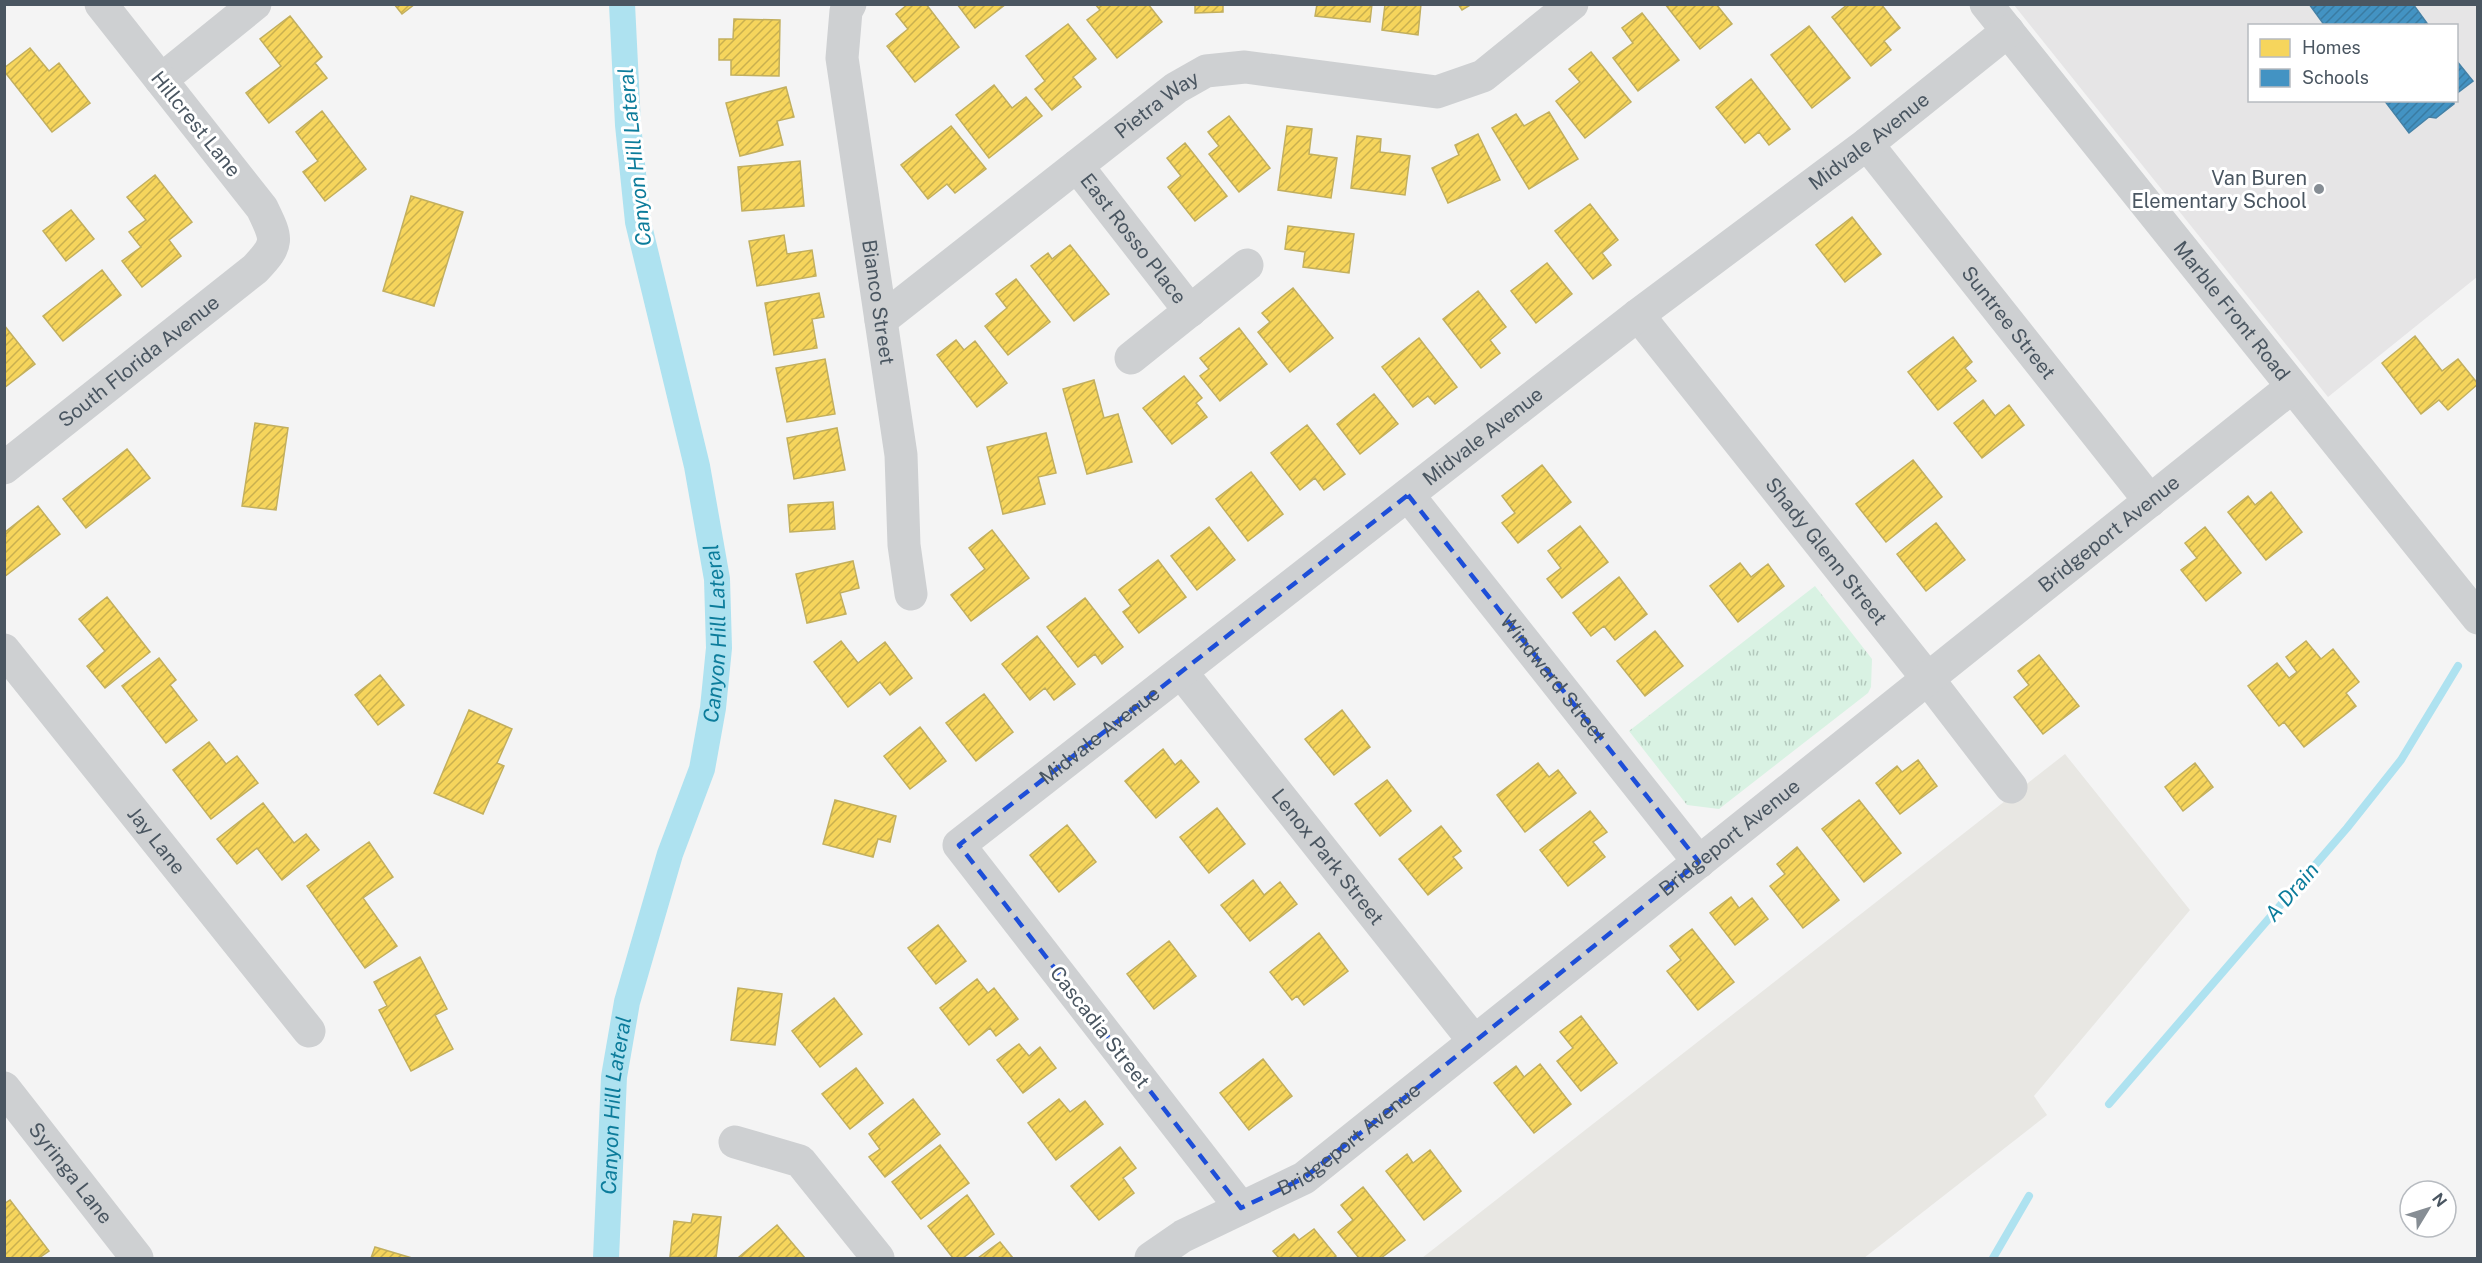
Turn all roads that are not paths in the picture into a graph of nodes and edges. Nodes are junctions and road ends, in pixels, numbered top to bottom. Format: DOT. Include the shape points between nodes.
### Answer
graph roads {
  1 [pos="101,4"];
  2 [pos="255,4"];
  3 [pos="1572,4"];
  4 [pos="1986,4"];
  5 [pos="848,8"];
  6 [pos="2008,31"];
  7 [pos="160,80"];
  8 [pos="1867,144"];
  9 [pos="1077,166"];
  10 [pos="272,251"];
  11 [pos="1247,265"];
  12 [pos="1190,310"];
  13 [pos="1638,315"];
  14 [pos="881,320"];
  15 [pos="1131,358"];
  16 [pos="2292,387"];
  17 [pos="4,468"];
  18 [pos="1408,495"];
  19 [pos="2150,501"];
  20 [pos="911,594"];
  21 [pos="2478,618"];
  22 [pos="4,650"];
  23 [pos="1181,672"];
  24 [pos="1928,679"];
  25 [pos="2011,787"];
  26 [pos="959,845"];
  27 [pos="1699,862"];
  28 [pos="309,1031"];
  29 [pos="1474,1041"];
  30 [pos="4,1088"];
  31 [pos="735,1142"];
  32 [pos="1241,1208"];
  33 [pos="136,1258"];
  34 [pos="878,1258"];
  35 [pos="1151,1258"];
  1 -- 7 [label="street, Hillcrest Lane"];
  2 -- 7 [label="street"];
  3 -- 9 [label="street, Pietra Way" via="1483,76 1437,92 1245,67 1206,71 1176,88"];
  4 -- 6 [label="street, Marble Front Road"];
  5 -- 14 [label="street, Bianco Street" via="842,58"];
  6 -- 8 [label="street, Midvale Avenue"];
  6 -- 16 [label="street, Marble Front Road"];
  7 -- 10 [label="street, Hillcrest Lane" via="262,208 274,233"];
  8 -- 13 [label="street, Midvale Avenue"];
  8 -- 19 [label="street, Suntree Street"];
  9 -- 12 [label="street, East Rosso Place"];
  9 -- 14 [label="street, Pietra Way"];
  10 -- 17 [label="street, South Florida Avenue" via="255,269"];
  11 -- 12 [label="street, East Rosso Place"];
  12 -- 15 [label="street, East Rosso Place"];
  13 -- 18 [label="street, Midvale Avenue"];
  13 -- 24 [label="street, Shady Glenn Street"];
  14 -- 20 [label="street, Bianco Street" via="901,455 904,545"];
  16 -- 19 [label="street, Bridgeport Avenue"];
  16 -- 21 [label="street, Marble Front Road"];
  18 -- 23 [label="street, Midvale Avenue"];
  18 -- 27 [label="street, Windward Street"];
  19 -- 24 [label="street, Bridgeport Avenue"];
  22 -- 28 [label="street, Jay Lane"];
  23 -- 26 [label="street, Midvale Avenue"];
  23 -- 29 [label="street, Lenox Park Street"];
  24 -- 25 [label="street, Shady Glenn Street"];
  24 -- 27 [label="street, Bridgeport Avenue"];
  26 -- 32 [label="street, Cascadia Street"];
  27 -- 29 [label="street, Bridgeport Avenue"];
  29 -- 32 [label="street, Bridgeport Avenue" via="1304,1178"];
  30 -- 33 [label="street, Syringa Lane"];
  31 -- 34 [label="street" via="800,1161"];
  32 -- 35 [label="street, Bridgeport Avenue" via="1183,1236"];
}
